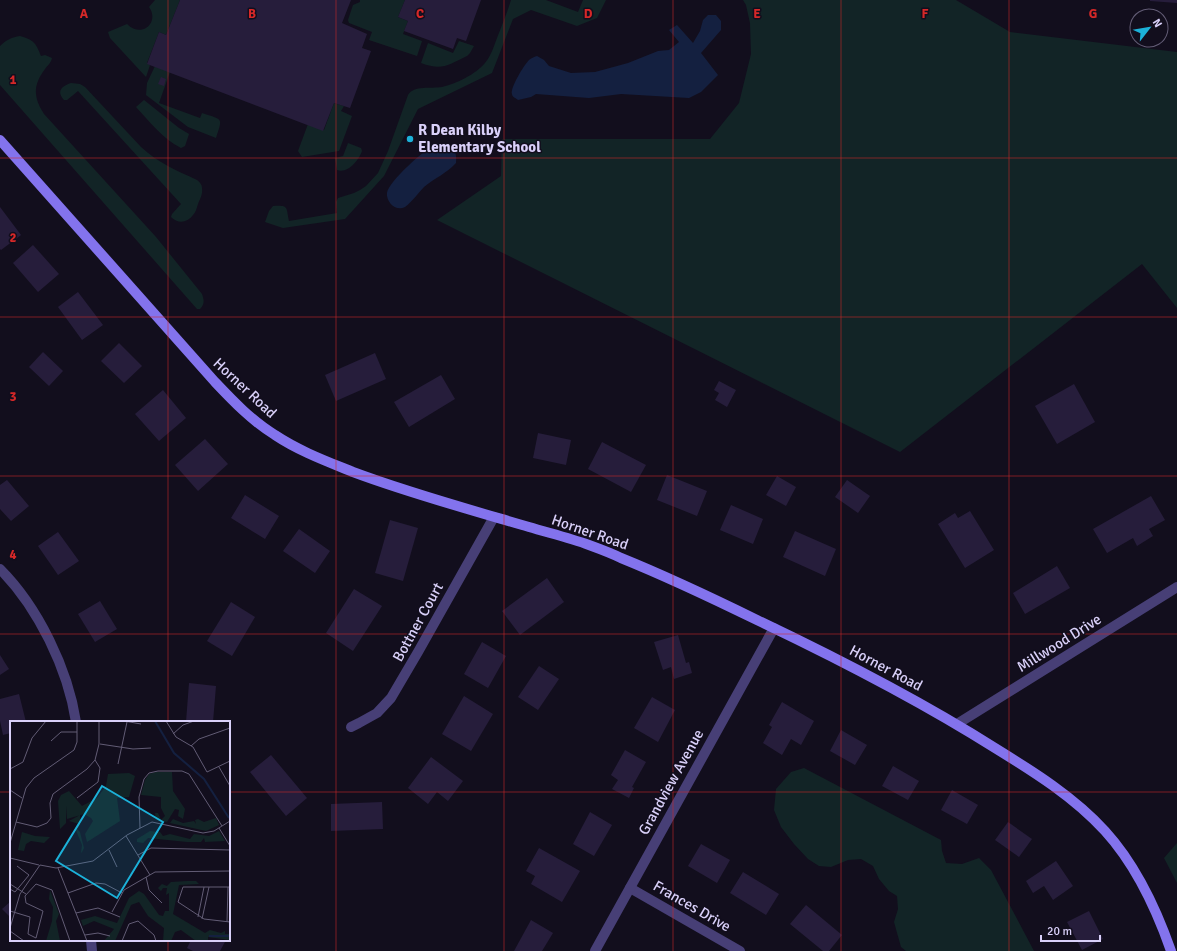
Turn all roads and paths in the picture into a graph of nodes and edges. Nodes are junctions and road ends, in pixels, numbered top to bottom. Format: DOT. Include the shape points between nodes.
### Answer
graph roads {
  1 [pos="0,140"];
  2 [pos="494,517"];
  3 [pos="0,569"];
  4 [pos="1177,587"];
  5 [pos="774,628"];
  6 [pos="76,721"];
  7 [pos="957,724"];
  8 [pos="351,727"];
  9 [pos="630,888"];
  10 [pos="595,951"];
  11 [pos="740,951"];
  12 [pos="1171,951"];
  1 -- 2 [label="main road, Horner Road" via="235,404 256,421 297,448 330,463 375,480"];
  2 -- 5 [label="main road, Horner Road" via="589,545 663,575"];
  2 -- 8 [label="street, Bottner Court" via="391,698 377,713"];
  3 -- 6 [label="street" via="28,604 47,636 62,670"];
  4 -- 7 [label="street, Millwood Drive"];
  5 -- 7 [label="main road, Horner Road" via="880,681"];
  5 -- 9 [label="street, Grandview Avenue"];
  7 -- 12 [label="main road, Horner Road" via="1055,787 1106,832 1123,853 1153,904"];
  9 -- 10 [label="street, Grandview Avenue"];
  9 -- 11 [label="street, Frances Drive"];
}
